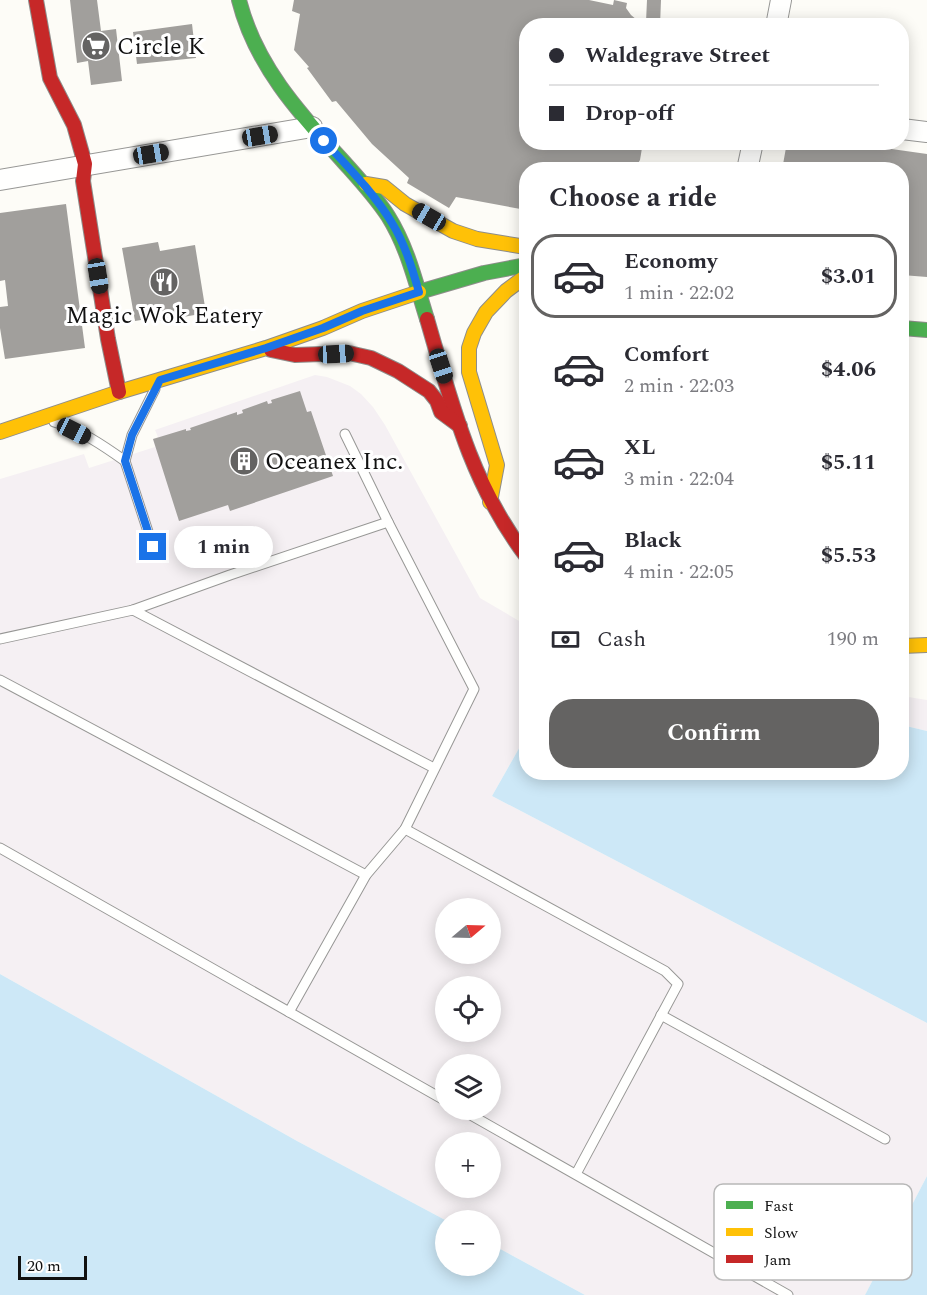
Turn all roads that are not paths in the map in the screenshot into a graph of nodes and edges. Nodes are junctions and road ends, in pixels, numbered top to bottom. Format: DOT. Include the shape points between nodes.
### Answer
graph roads {
  1 [pos="36,0"];
  2 [pos="781,0"];
  3 [pos="241,3"];
  4 [pos="778,18"];
  5 [pos="312,127"];
  6 [pos="909,130"];
  7 [pos="927,132"];
  8 [pos="85,164"];
  9 [pos="0,180"];
  10 [pos="363,184"];
  11 [pos="519,246"];
  12 [pos="519,266"];
  13 [pos="519,281"];
  14 [pos="419,292"];
  15 [pos="909,329"];
  16 [pos="927,330"];
  17 [pos="266,348"];
  18 [pos="160,380"];
  19 [pos="119,393"];
  20 [pos="39,419"];
  21 [pos="460,426"];
  22 [pos="0,432"];
  23 [pos="345,434"];
  24 [pos="125,461"];
  25 [pos="490,502"];
  26 [pos="388,522"];
  27 [pos="519,546"];
  28 [pos="153,547"];
  29 [pos="133,610"];
  30 [pos="0,639"];
  31 [pos="927,645"];
  32 [pos="909,646"];
  33 [pos="0,680"];
  34 [pos="434,768"];
  35 [pos="405,829"];
  36 [pos="0,848"];
  37 [pos="366,875"];
  38 [pos="289,1012"];
  39 [pos="661,1016"];
  40 [pos="435,1095"];
  41 [pos="480,1120"];
  42 [pos="885,1139"];
  43 [pos="576,1174"];
  44 [pos="714,1253"];
  45 [pos="762,1280"];
  46 [pos="788,1295"];
  1 -- 8 [label="main road" via="50,78 74,125"];
  2 -- 4 [label="street"];
  3 -- 5 [label="main road" via="254,44"];
  5 -- 8 [label="street"];
  5 -- 10 [label="main road"];
  6 -- 7 [label="street"];
  8 -- 9 [label="street"];
  8 -- 19 [label="main road" via="83,182"];
  10 -- 11 [label="main road" via="384,187 405,204 453,231"];
  10 -- 14 [label="main road" via="393,224"];
  12 -- 14 [label="main road"];
  13 -- 25 [label="main road" via="486,312 469,348 469,372 497,465"];
  14 -- 17 [label="main road"];
  14 -- 21 [label="main road"];
  15 -- 16 [label="main road"];
  17 -- 18 [label="main road"];
  17 -- 21 [label="main road" via="295,355 349,353 386,364 429,391 441,412"];
  18 -- 19 [label="main road"];
  18 -- 24 [label="lane" via="132,435"];
  19 -- 20 [label="main road"];
  20 -- 22 [label="main road"];
  20 -- 24 [label="lane" via="87,437"];
  21 -- 25 [label="main road"];
  23 -- 26 [label="lane"];
  24 -- 28 [label="lane"];
  25 -- 27 [label="main road"];
  26 -- 29 [label="lane"];
  26 -- 34 [label="lane" via="474,689"];
  29 -- 30 [label="lane"];
  29 -- 34 [label="lane"];
  31 -- 32 [label="main road"];
  33 -- 37 [label="lane"];
  34 -- 35 [label="lane"];
  35 -- 37 [label="lane"];
  35 -- 39 [label="lane" via="665,971 678,984"];
  36 -- 38 [label="lane"];
  37 -- 38 [label="lane"];
  38 -- 40 [label="lane"];
  39 -- 42 [label="lane"];
  39 -- 43 [label="lane"];
  41 -- 43 [label="lane"];
  43 -- 44 [label="lane"];
  45 -- 46 [label="lane"];
}
